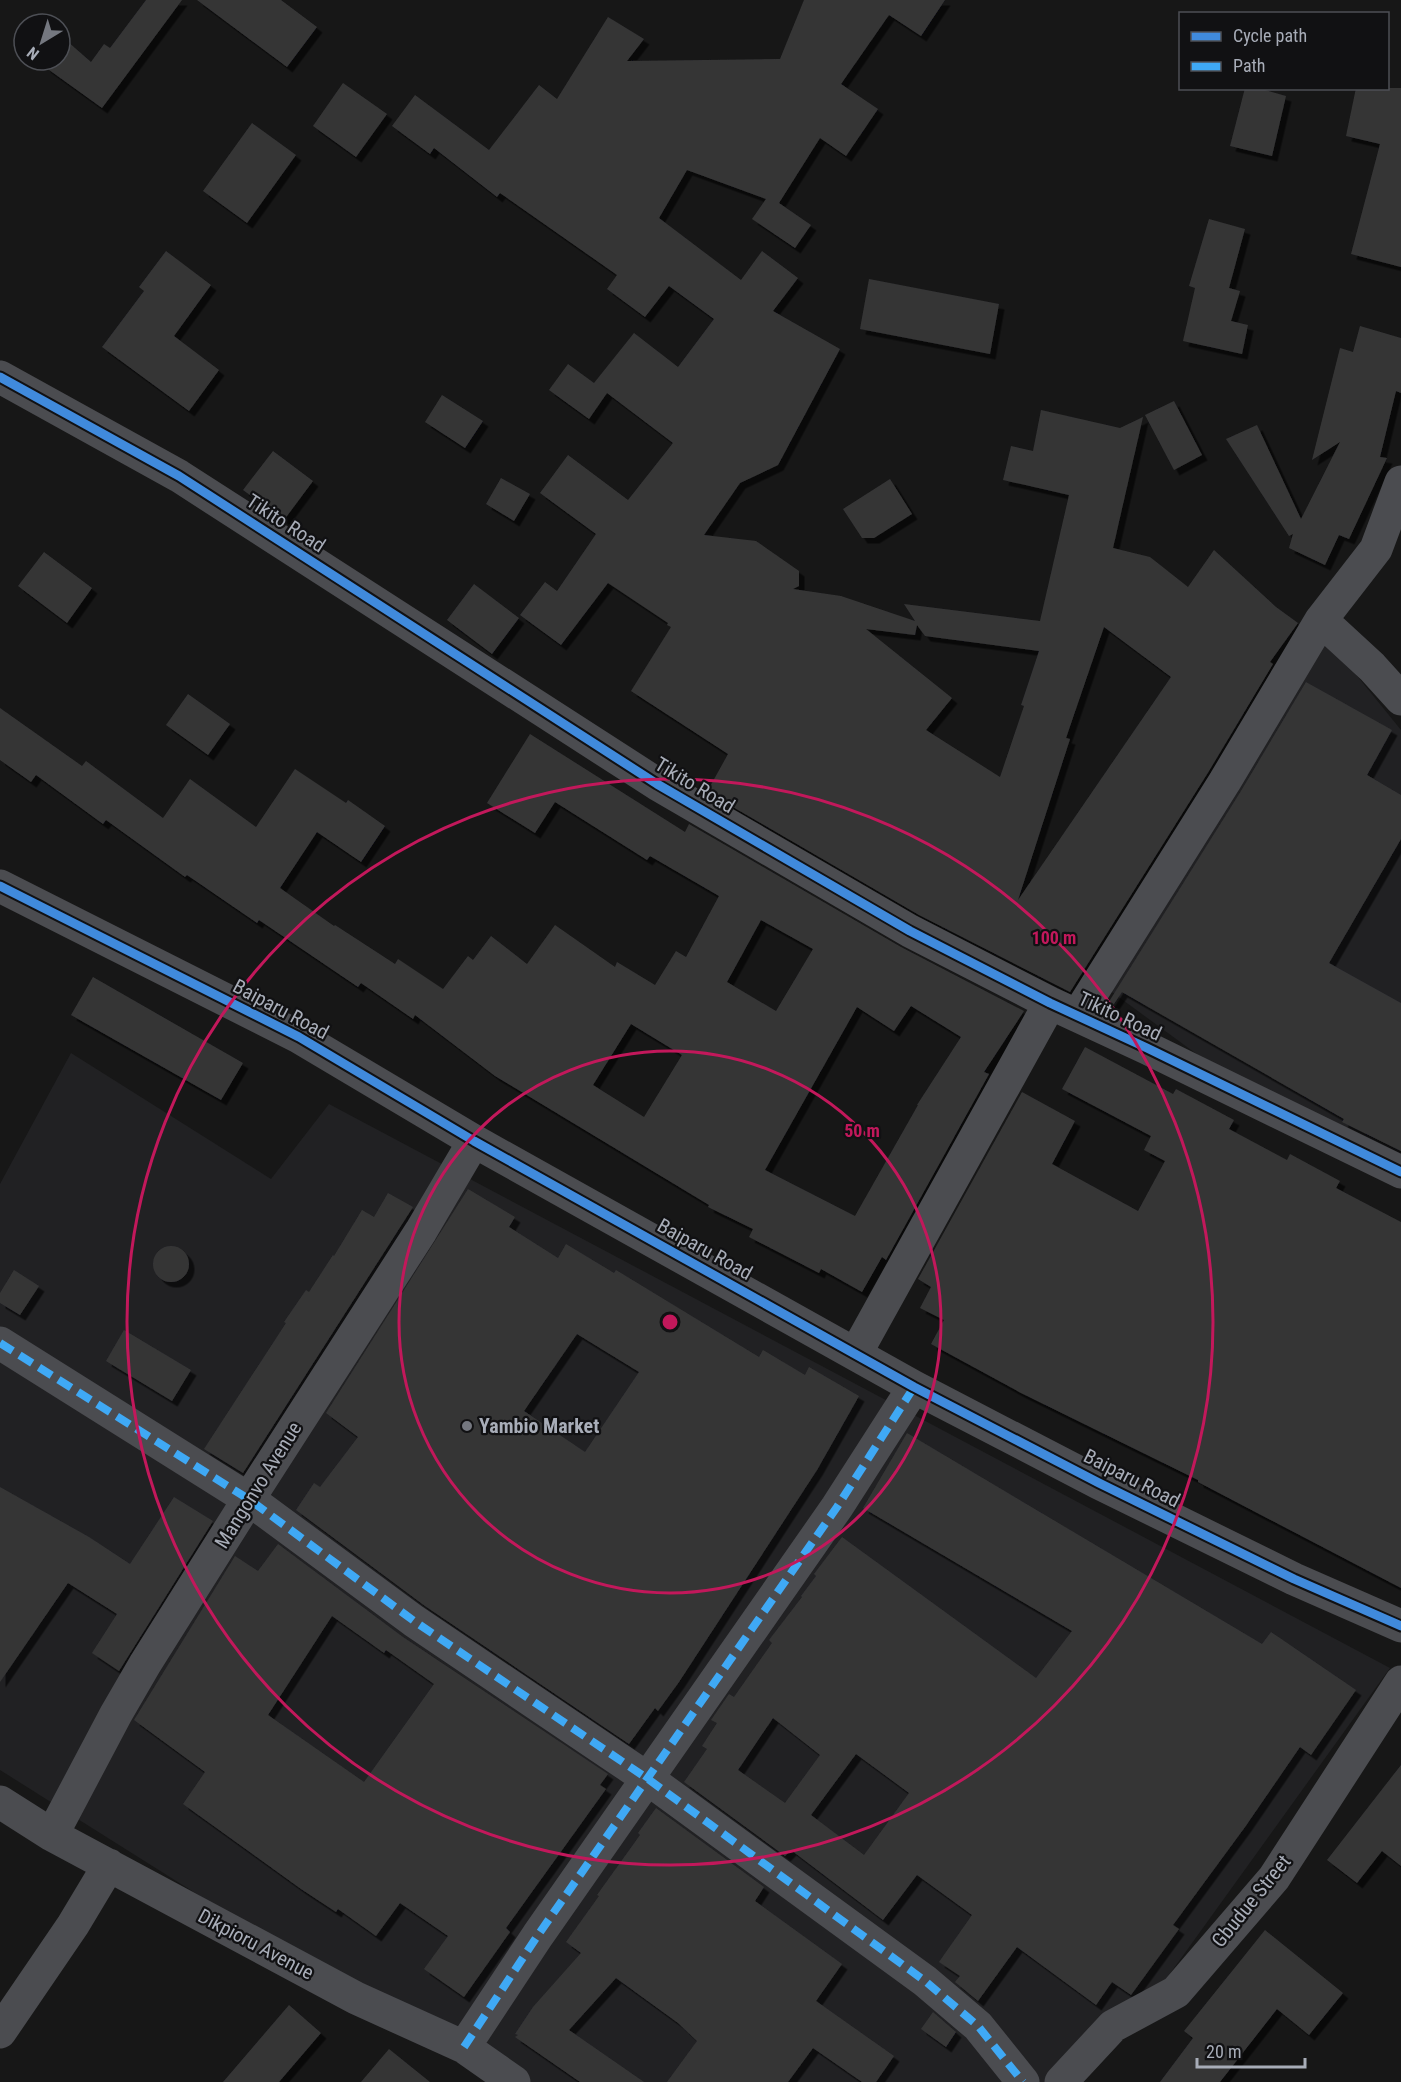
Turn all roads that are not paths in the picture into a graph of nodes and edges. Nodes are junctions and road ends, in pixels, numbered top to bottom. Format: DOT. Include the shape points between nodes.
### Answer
graph roads {
  1 [pos="0,377"];
  2 [pos="1401,482"];
  3 [pos="1321,620"];
  4 [pos="1401,699"];
  5 [pos="0,886"];
  6 [pos="1064,1009"];
  7 [pos="474,1141"];
  8 [pos="1401,1172"];
  9 [pos="0,1343"];
  10 [pos="856,1353"];
  11 [pos="914,1387"];
  12 [pos="250,1500"];
  13 [pos="1401,1626"];
  14 [pos="1401,1682"];
  15 [pos="648,1779"];
  16 [pos="0,1802"];
  17 [pos="52,1834"];
  18 [pos="109,1865"];
  19 [pos="0,2032"];
  20 [pos="464,2047"];
  21 [pos="514,2082"];
  22 [pos="1023,2082"];
  23 [pos="1061,2082"];
  1 -- 6 [label="street, Tikito Road" via="179,476 657,784 910,931"];
  2 -- 3 [label="street" via="1376,549"];
  3 -- 4 [label="street"];
  3 -- 6 [label="street" via="1225,782"];
  5 -- 7 [label="street, Baiparu Road" via="299,1037"];
  6 -- 8 [label="street, Tikito Road"];
  6 -- 10 [label="street"];
  7 -- 10 [label="street, Baiparu Road"];
  7 -- 12 [label="street, Mangonvo Avenue" via="422,1231"];
  9 -- 12 [label="street"];
  10 -- 11 [label="street, Baiparu Road"];
  11 -- 13 [label="street, Baiparu Road" via="1284,1574"];
  11 -- 15 [label="street" via="837,1507"];
  12 -- 15 [label="street" via="414,1621"];
  12 -- 17 [label="street, Mangonvo Avenue" via="122,1704"];
  14 -- 23 [label="street, Gbudue Street" via="1274,1878 1176,1992 1113,2026"];
  15 -- 20 [label="street"];
  15 -- 22 [label="street" via="925,1981 978,2026"];
  16 -- 17 [label="street, Dikpioru Avenue"];
  17 -- 18 [label="street, Dikpioru Avenue"];
  18 -- 19 [label="street"];
  18 -- 20 [label="street, Dikpioru Avenue" via="356,1998"];
  20 -- 21 [label="street, Dikpioru Avenue"];
}
